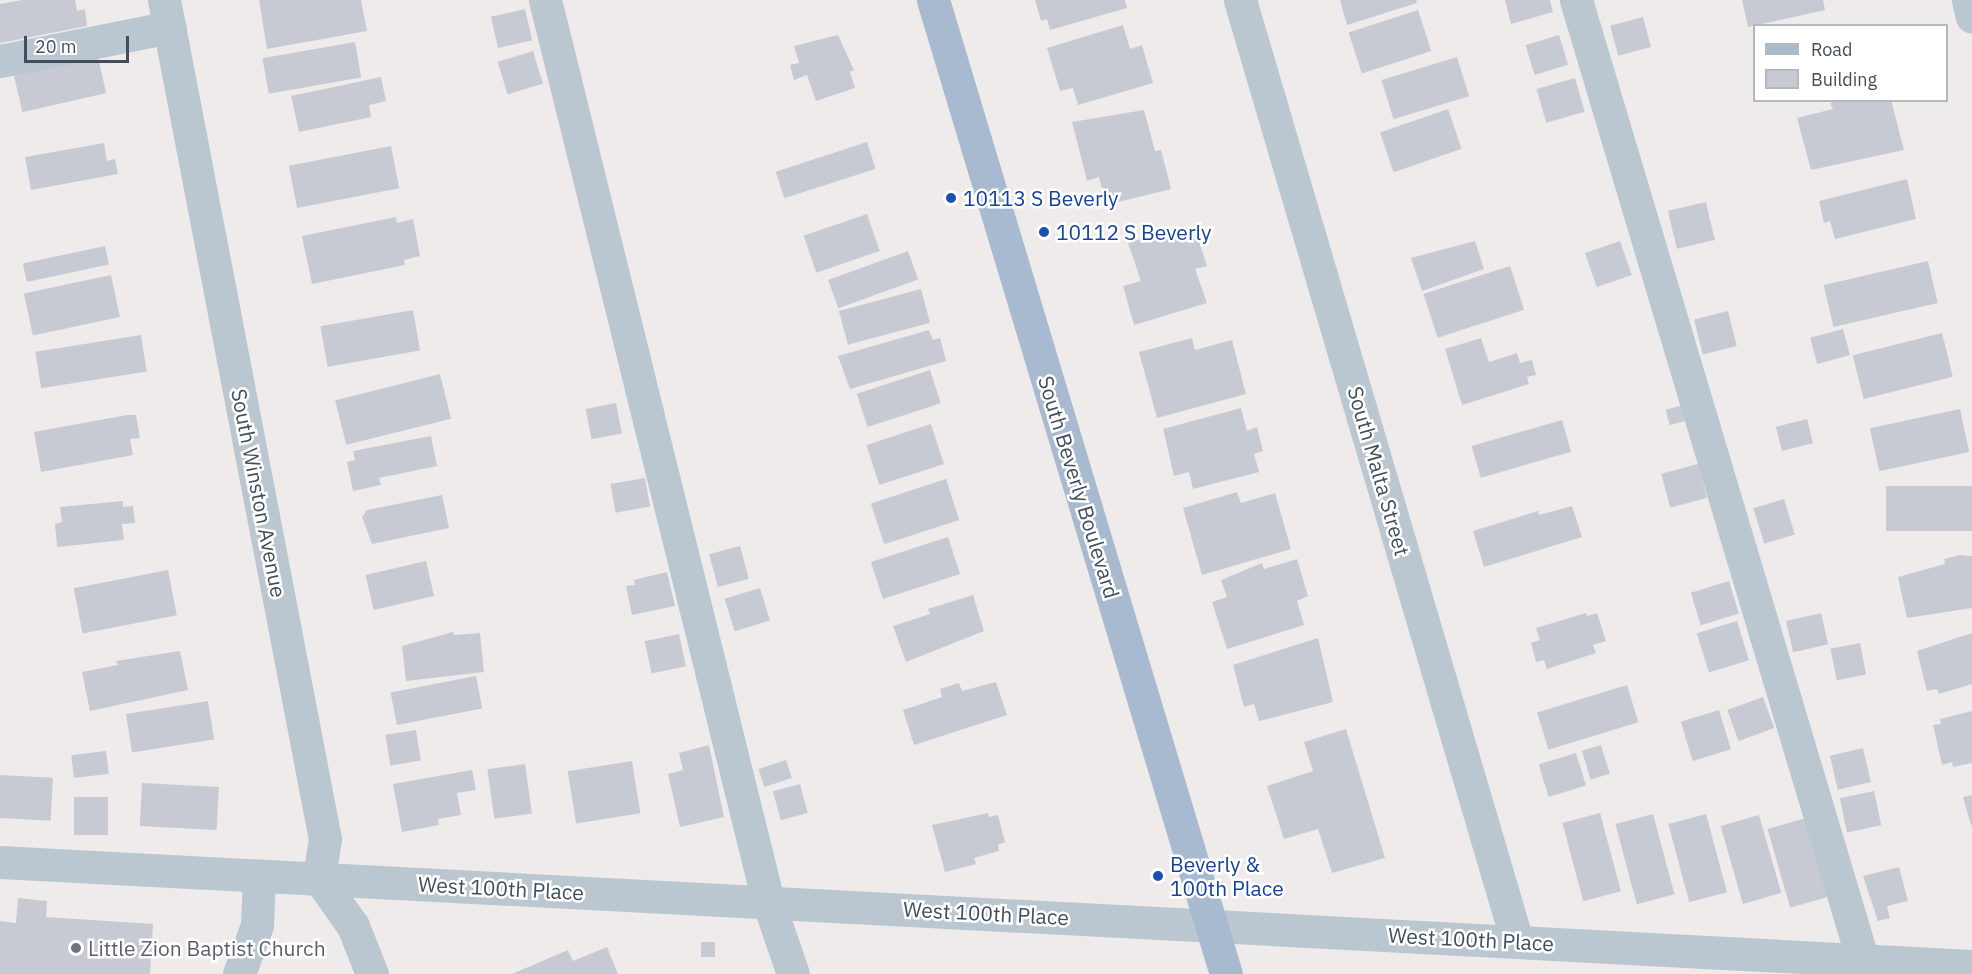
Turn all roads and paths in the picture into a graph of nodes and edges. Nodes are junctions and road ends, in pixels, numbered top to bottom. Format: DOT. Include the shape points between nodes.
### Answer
graph roads {
  1 [pos="545,0"];
  2 [pos="933,0"];
  3 [pos="1240,0"];
  4 [pos="1576,0"];
  5 [pos="1968,0"];
  6 [pos="167,13"];
  7 [pos="1972,17"];
  8 [pos="0,61"];
  9 [pos="0,862"];
  10 [pos="259,876"];
  11 [pos="319,878"];
  12 [pos="768,901"];
  13 [pos="1210,925"];
  14 [pos="1517,941"];
  15 [pos="1972,966"];
  16 [pos="1866,967"];
  17 [pos="239,974"];
  18 [pos="372,974"];
  19 [pos="793,974"];
  20 [pos="1226,974"];
  1 -- 12 [label="street"];
  2 -- 13 [label="main road, South Beverly Boulevard"];
  3 -- 14 [label="street, South Malta Street"];
  4 -- 16 [label="street"];
  5 -- 7 [label="street"];
  6 -- 8 [label="street"];
  6 -- 11 [label="street, South Winston Avenue" via="325,839"];
  9 -- 10 [label="street, West 100th Place"];
  10 -- 11 [label="street, West 100th Place"];
  10 -- 17 [label="street" via="257,925"];
  11 -- 12 [label="street, West 100th Place"];
  11 -- 18 [label="street" via="353,926"];
  12 -- 13 [label="street, West 100th Place"];
  12 -- 19 [label="street"];
  13 -- 14 [label="street, West 100th Place"];
  13 -- 20 [label="main road, South Beverly Boulevard"];
  14 -- 16 [label="street, West 100th Place"];
  15 -- 16 [label="street, West 100th Place"];
}
